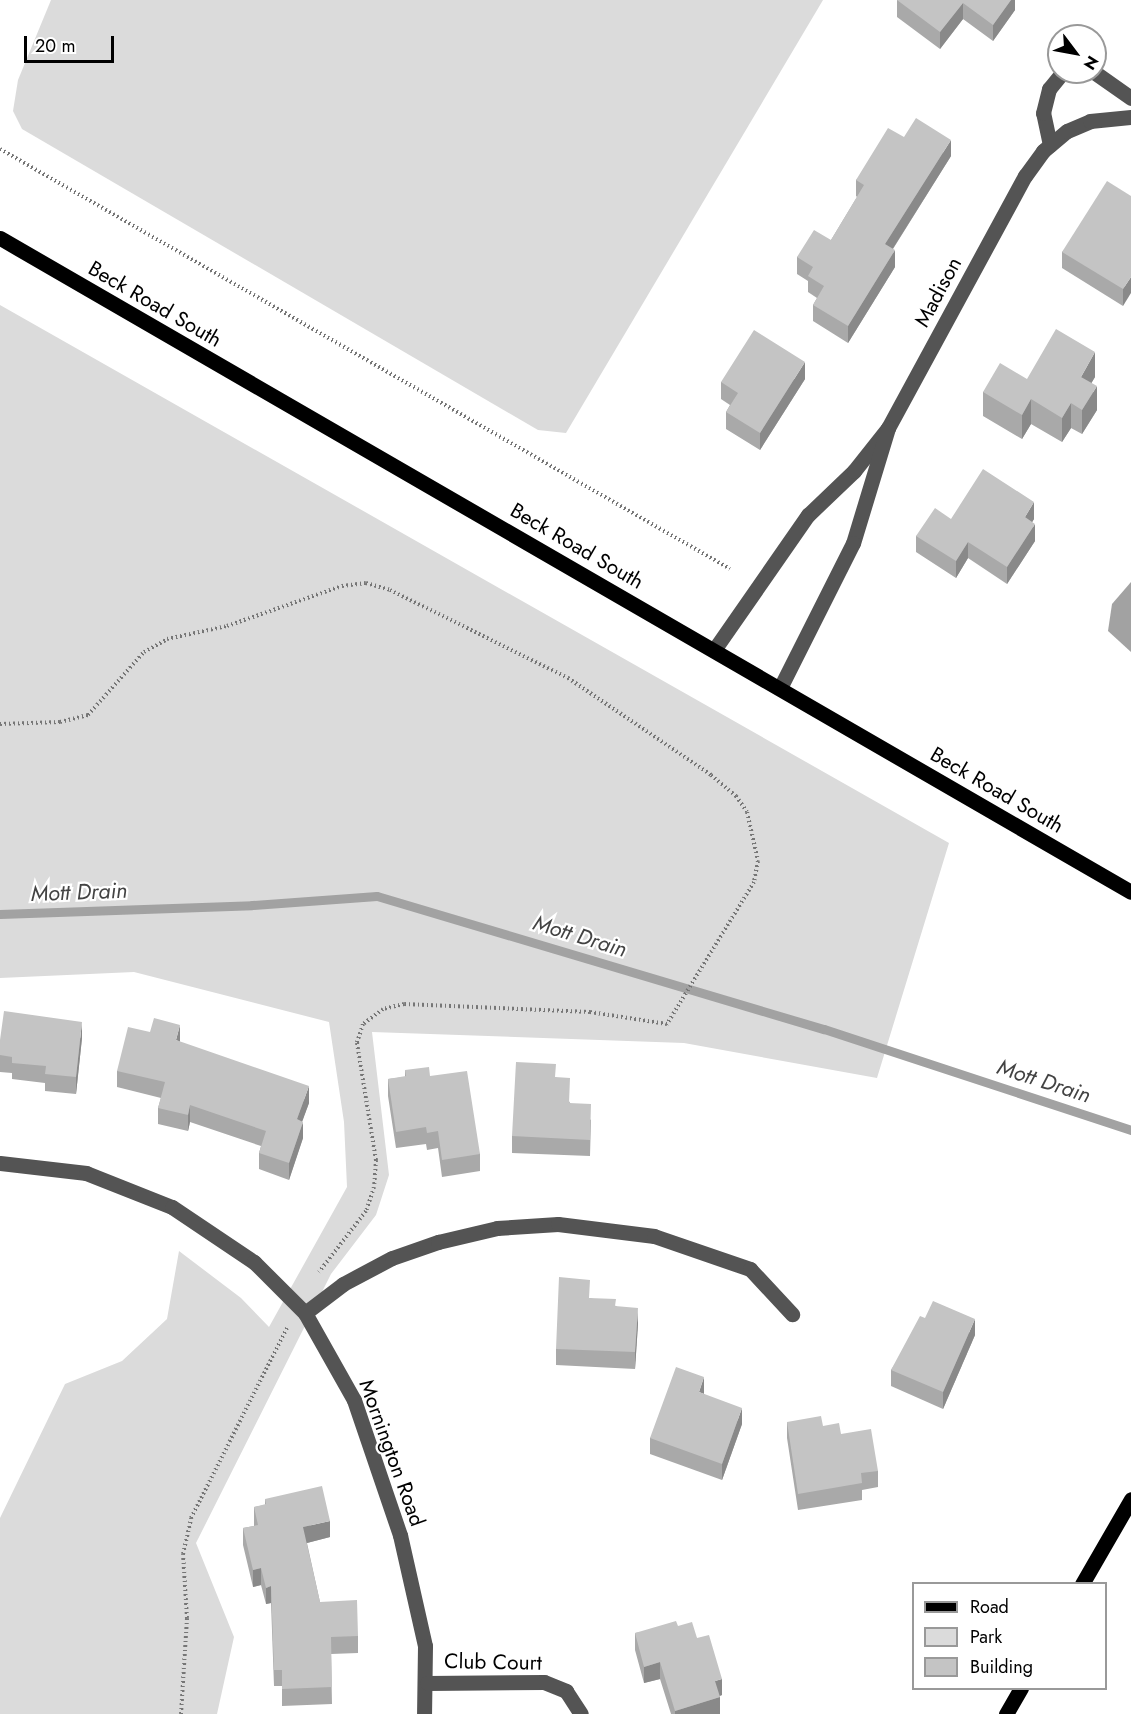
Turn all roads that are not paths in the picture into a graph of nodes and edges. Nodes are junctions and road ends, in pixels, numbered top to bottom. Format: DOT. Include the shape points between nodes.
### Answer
graph roads {
  1 [pos="1107,81"];
  2 [pos="1053,84"];
  3 [pos="1131,98"];
  4 [pos="1131,117"];
  5 [pos="1050,145"];
  6 [pos="0,238"];
  7 [pos="888,428"];
  8 [pos="714,650"];
  9 [pos="780,688"];
  10 [pos="1131,892"];
  11 [pos="0,1163"];
  12 [pos="305,1313"];
  13 [pos="792,1314"];
  14 [pos="1131,1499"];
  15 [pos="1083,1582"];
  16 [pos="427,1683"];
  17 [pos="1020,1690"];
  18 [pos="424,1714"];
  19 [pos="580,1714"];
  20 [pos="1006,1714"];
  1 -- 3 [label="street"];
  2 -- 5 [label="street" via="1043,113"];
  4 -- 5 [label="street, Madison" via="1090,121 1067,131"];
  5 -- 7 [label="street, Madison" via="1025,176"];
  6 -- 8 [label="main road, Beck Road South"];
  7 -- 8 [label="street, Madison" via="854,471 808,515"];
  7 -- 9 [label="street, Madison" via="853,543"];
  8 -- 9 [label="main road, Beck Road South"];
  9 -- 10 [label="main road, Beck Road South"];
  11 -- 12 [label="street, Mornington Road" via="86,1173 139,1190 172,1207 254,1262"];
  12 -- 13 [label="street" via="343,1284 392,1258 497,1228 558,1224 654,1236 750,1269"];
  12 -- 16 [label="street, Mornington Road" via="354,1400 382,1474 416,1598"];
  14 -- 15 [label="main road"];
  16 -- 18 [label="street, Mornington Road"];
  16 -- 19 [label="street, Club Court" via="544,1682 566,1691"];
  17 -- 20 [label="main road"];
}
